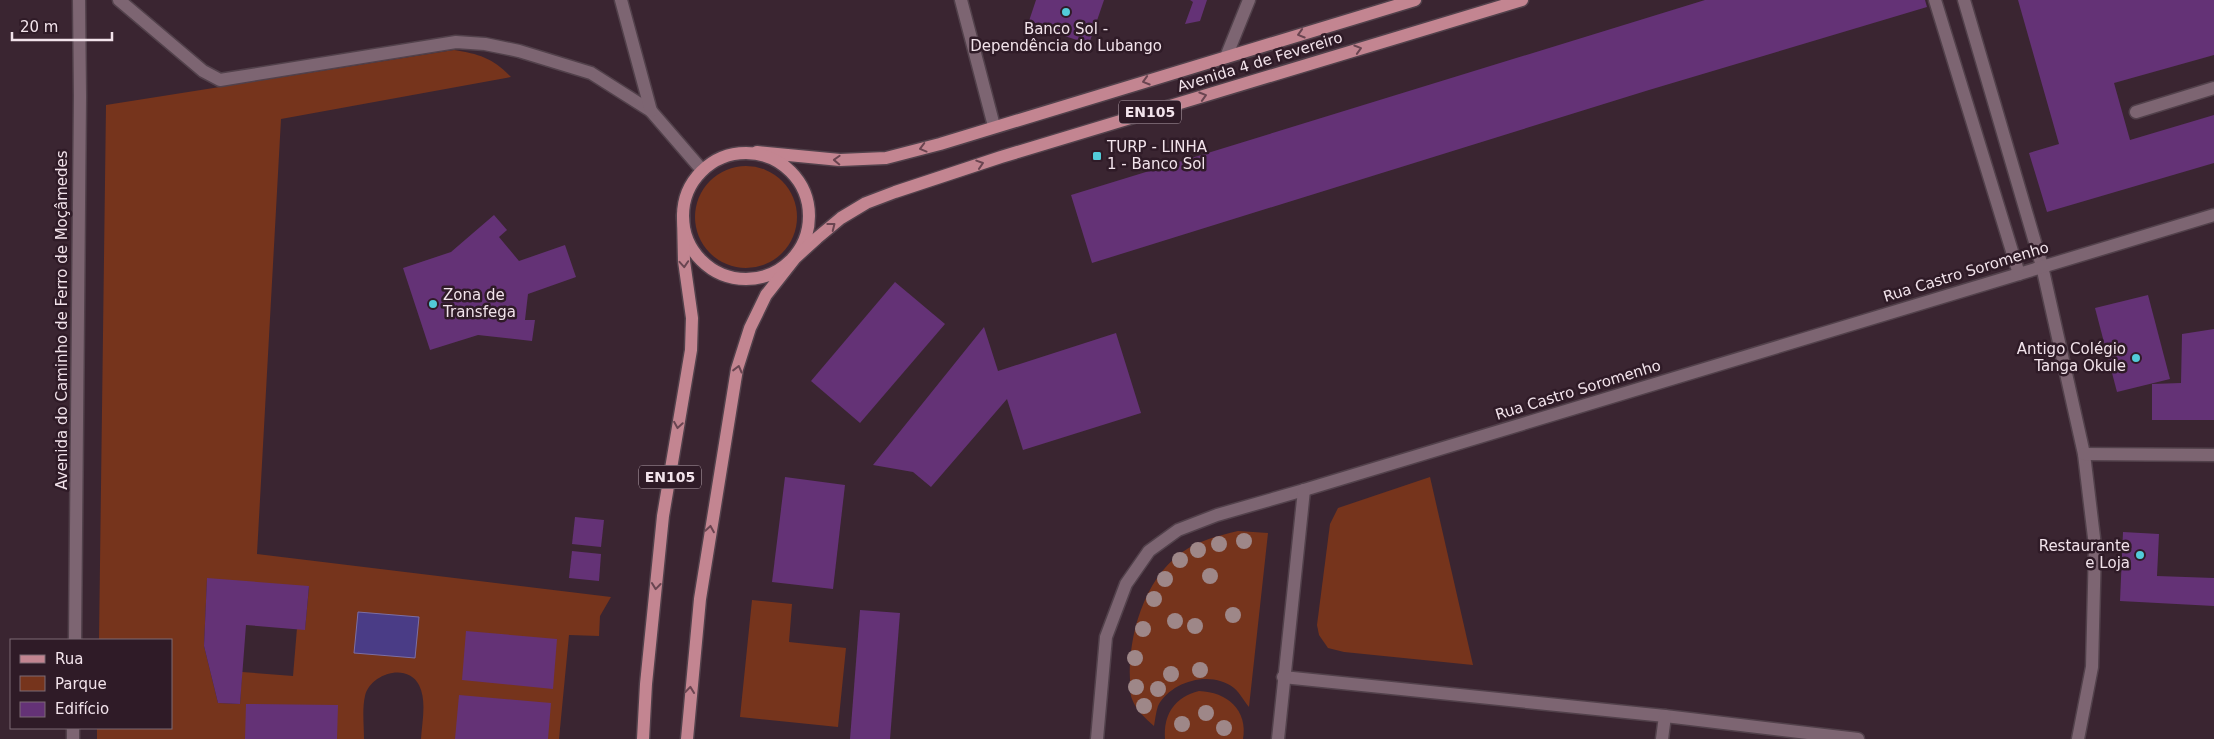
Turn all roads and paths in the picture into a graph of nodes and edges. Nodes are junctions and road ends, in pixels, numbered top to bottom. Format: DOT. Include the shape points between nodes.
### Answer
graph roads {
  1 [pos="79,0"];
  2 [pos="119,0"];
  3 [pos="621,0"];
  4 [pos="961,0"];
  5 [pos="1249,0"];
  6 [pos="1415,0"];
  7 [pos="1522,0"];
  8 [pos="1935,0"];
  9 [pos="1964,0"];
  10 [pos="1226,57"];
  11 [pos="2214,88"];
  12 [pos="651,111"];
  13 [pos="2136,112"];
  14 [pos="994,126"];
  15 [pos="758,152"];
  16 [pos="702,170"];
  17 [pos="683,215"];
  18 [pos="2214,215"];
  19 [pos="795,258"];
  20 [pos="2042,266"];
  21 [pos="2019,274"];
  22 [pos="2084,454"];
  23 [pos="2214,455"];
  24 [pos="1304,490"];
  25 [pos="74,639"];
  26 [pos="1283,677"];
  27 [pos="1665,716"];
  28 [pos="643,739"];
  29 [pos="687,739"];
  30 [pos="1097,739"];
  31 [pos="1278,739"];
  32 [pos="1662,739"];
  33 [pos="1858,739"];
  34 [pos="2078,739"];
  1 -- 25 [label="street, Avenida do Caminho de Ferro de Moçâmedes"];
  2 -- 12 [label="street" via="204,71 220,80 456,42 485,44 549,58 591,73"];
  3 -- 12 [label="street"];
  4 -- 14 [label="street"];
  5 -- 10 [label="street"];
  6 -- 10 [label="main road, Avenida 4 de Fevereiro / EN105, one-way"];
  19 -- 7 [label="main road, Avenida 4 de Fevereiro / EN105, one-way" via="841,218 866,203 895,192"];
  8 -- 21 [label="street"];
  9 -- 20 [label="street"];
  10 -- 14 [label="main road, Avenida 4 de Fevereiro / EN105, one-way"];
  11 -- 13 [label="street"];
  12 -- 16 [label="street"];
  14 -- 15 [label="main road, Avenida 4 de Fevereiro / EN105, one-way" via="886,158 840,160"];
  15 -- 16 [label="main road, EN105" via="728,154"];
  15 -- 19 [label="main road, EN105" via="788,166 806,194 809,227"];
  16 -- 17 [label="main road, EN105" via="685,199"];
  17 -- 19 [label="main road, EN105" via="685,233 692,248 709,267 732,278 749,280 766,276"];
  17 -- 28 [label="main road, EN105, one-way" via="684,261 692,318 691,350 663,516"];
  18 -- 20 [label="street, Rua Castro Soromenho"];
  29 -- 19 [label="main road, EN105, one-way" via="700,599 737,369 750,328 766,295"];
  20 -- 21 [label="street, Rua Castro Soromenho"];
  20 -- 22 [label="street"];
  21 -- 24 [label="street, Rua Castro Soromenho"];
  22 -- 23 [label="street"];
  22 -- 34 [label="street" via="2096,546 2092,667"];
  24 -- 26 [label="street"];
  24 -- 30 [label="street, Rua Castro Soromenho" via="1178,530 1150,551 1126,584 1106,637"];
  26 -- 27 [label="street"];
  26 -- 31 [label="street"];
  27 -- 32 [label="street"];
  27 -- 33 [label="street"];
}
